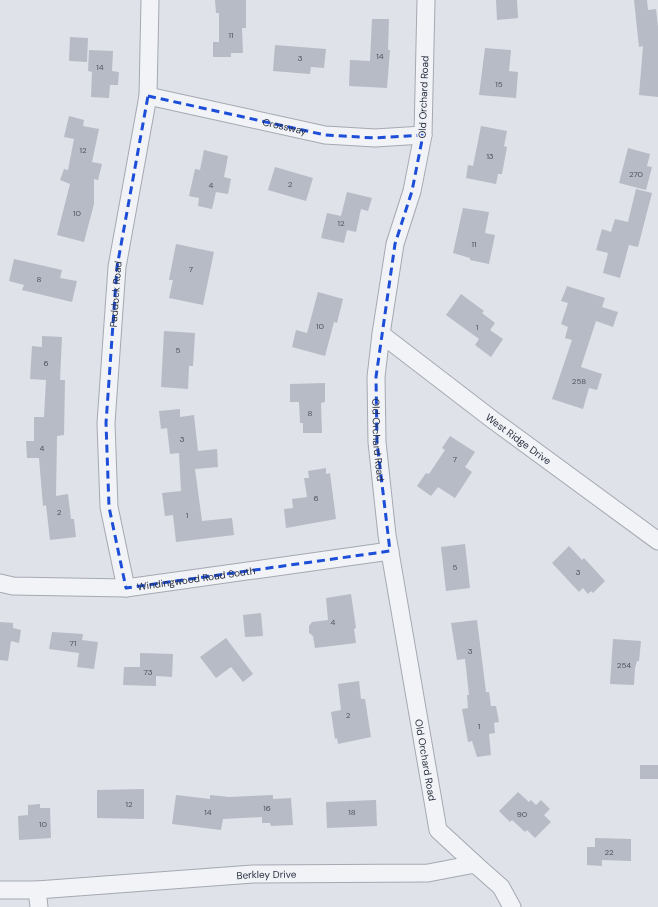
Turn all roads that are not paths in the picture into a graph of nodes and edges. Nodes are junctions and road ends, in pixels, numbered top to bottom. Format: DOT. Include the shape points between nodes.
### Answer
graph roads {
  1 [pos="150,0"];
  2 [pos="426,0"];
  3 [pos="148,96"];
  4 [pos="423,135"];
  5 [pos="381,334"];
  6 [pos="658,540"];
  7 [pos="390,551"];
  8 [pos="0,583"];
  9 [pos="126,588"];
  10 [pos="475,864"];
  11 [pos="0,890"];
  12 [pos="37,890"];
  13 [pos="39,907"];
  14 [pos="512,907"];
  1 -- 3 [label="street, Paddock Road"];
  2 -- 4 [label="street, Old Orchard Road"];
  3 -- 4 [label="street, Crossway" via="325,135 375,138"];
  3 -- 9 [label="street, Paddock Road" via="117,267 106,423 109,507"];
  4 -- 5 [label="street, Old Orchard Road" via="412,191 395,244"];
  5 -- 6 [label="street, West Ridge Drive" via="493,420"];
  5 -- 7 [label="street, Old Orchard Road" via="376,377 377,442"];
  7 -- 9 [label="street, Windingwood Road South"];
  7 -- 10 [label="street, Old Orchard Road" via="438,830"];
  8 -- 9 [label="street, Windingwood Road South" via="13,586"];
  10 -- 12 [label="street, Berkley Drive" via="428,873 253,874"];
  10 -- 14 [label="street" via="501,887"];
  11 -- 12 [label="street, Berkley Drive"];
  12 -- 13 [label="street"];
}
